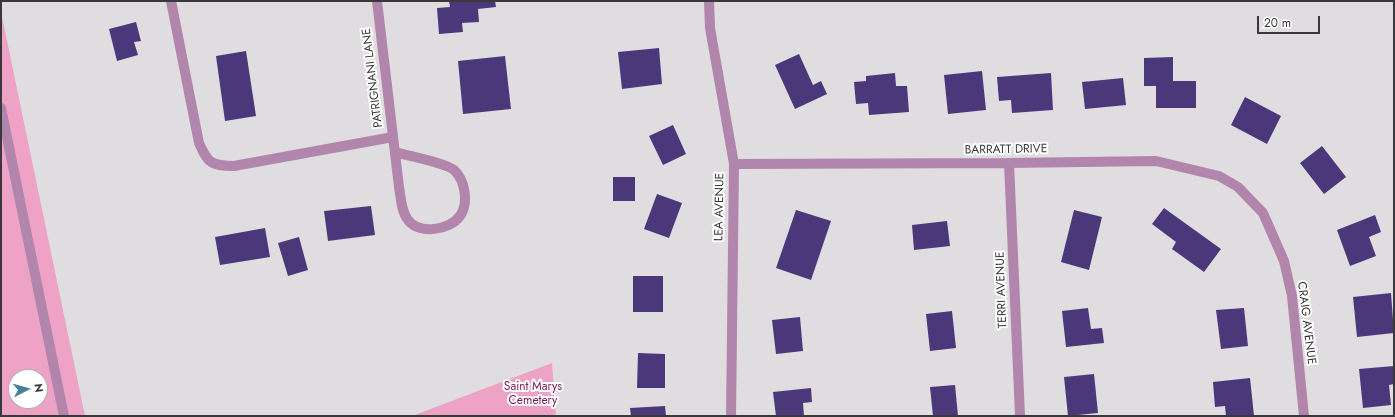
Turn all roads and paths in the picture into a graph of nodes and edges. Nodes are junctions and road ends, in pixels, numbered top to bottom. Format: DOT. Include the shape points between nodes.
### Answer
graph roads {
  1 [pos="171,1"];
  2 [pos="377,1"];
  3 [pos="709,1"];
  4 [pos="1,108"];
  5 [pos="393,137"];
  6 [pos="395,152"];
  7 [pos="1010,163"];
  8 [pos="734,164"];
  9 [pos="1263,213"];
  10 [pos="64,416"];
  11 [pos="731,416"];
  12 [pos="1020,416"];
  13 [pos="1304,416"];
  1 -- 5 [label="street" via="200,143 206,158 212,164 234,166"];
  2 -- 5 [label="street, PATRIGNANI LANE"];
  3 -- 8 [label="street, LEA AVENUE" via="710,28"];
  4 -- 10 [label="street"];
  5 -- 6 [label="street, PATRIGNANI LANE"];
  6 -- 6 [label="street, PATRIGNANI LANE" via="404,213 411,224 418,228 443,227 460,216 463,209 464,184 453,170"];
  7 -- 8 [label="street, BARRATT DRIVE"];
  7 -- 9 [label="street, BARRATT DRIVE" via="1156,160 1219,176 1238,187"];
  7 -- 12 [label="street, TERRI AVENUE"];
  8 -- 11 [label="street, LEA AVENUE"];
  9 -- 13 [label="street, CRAIG AVENUE" via="1284,261 1292,296"];
}
